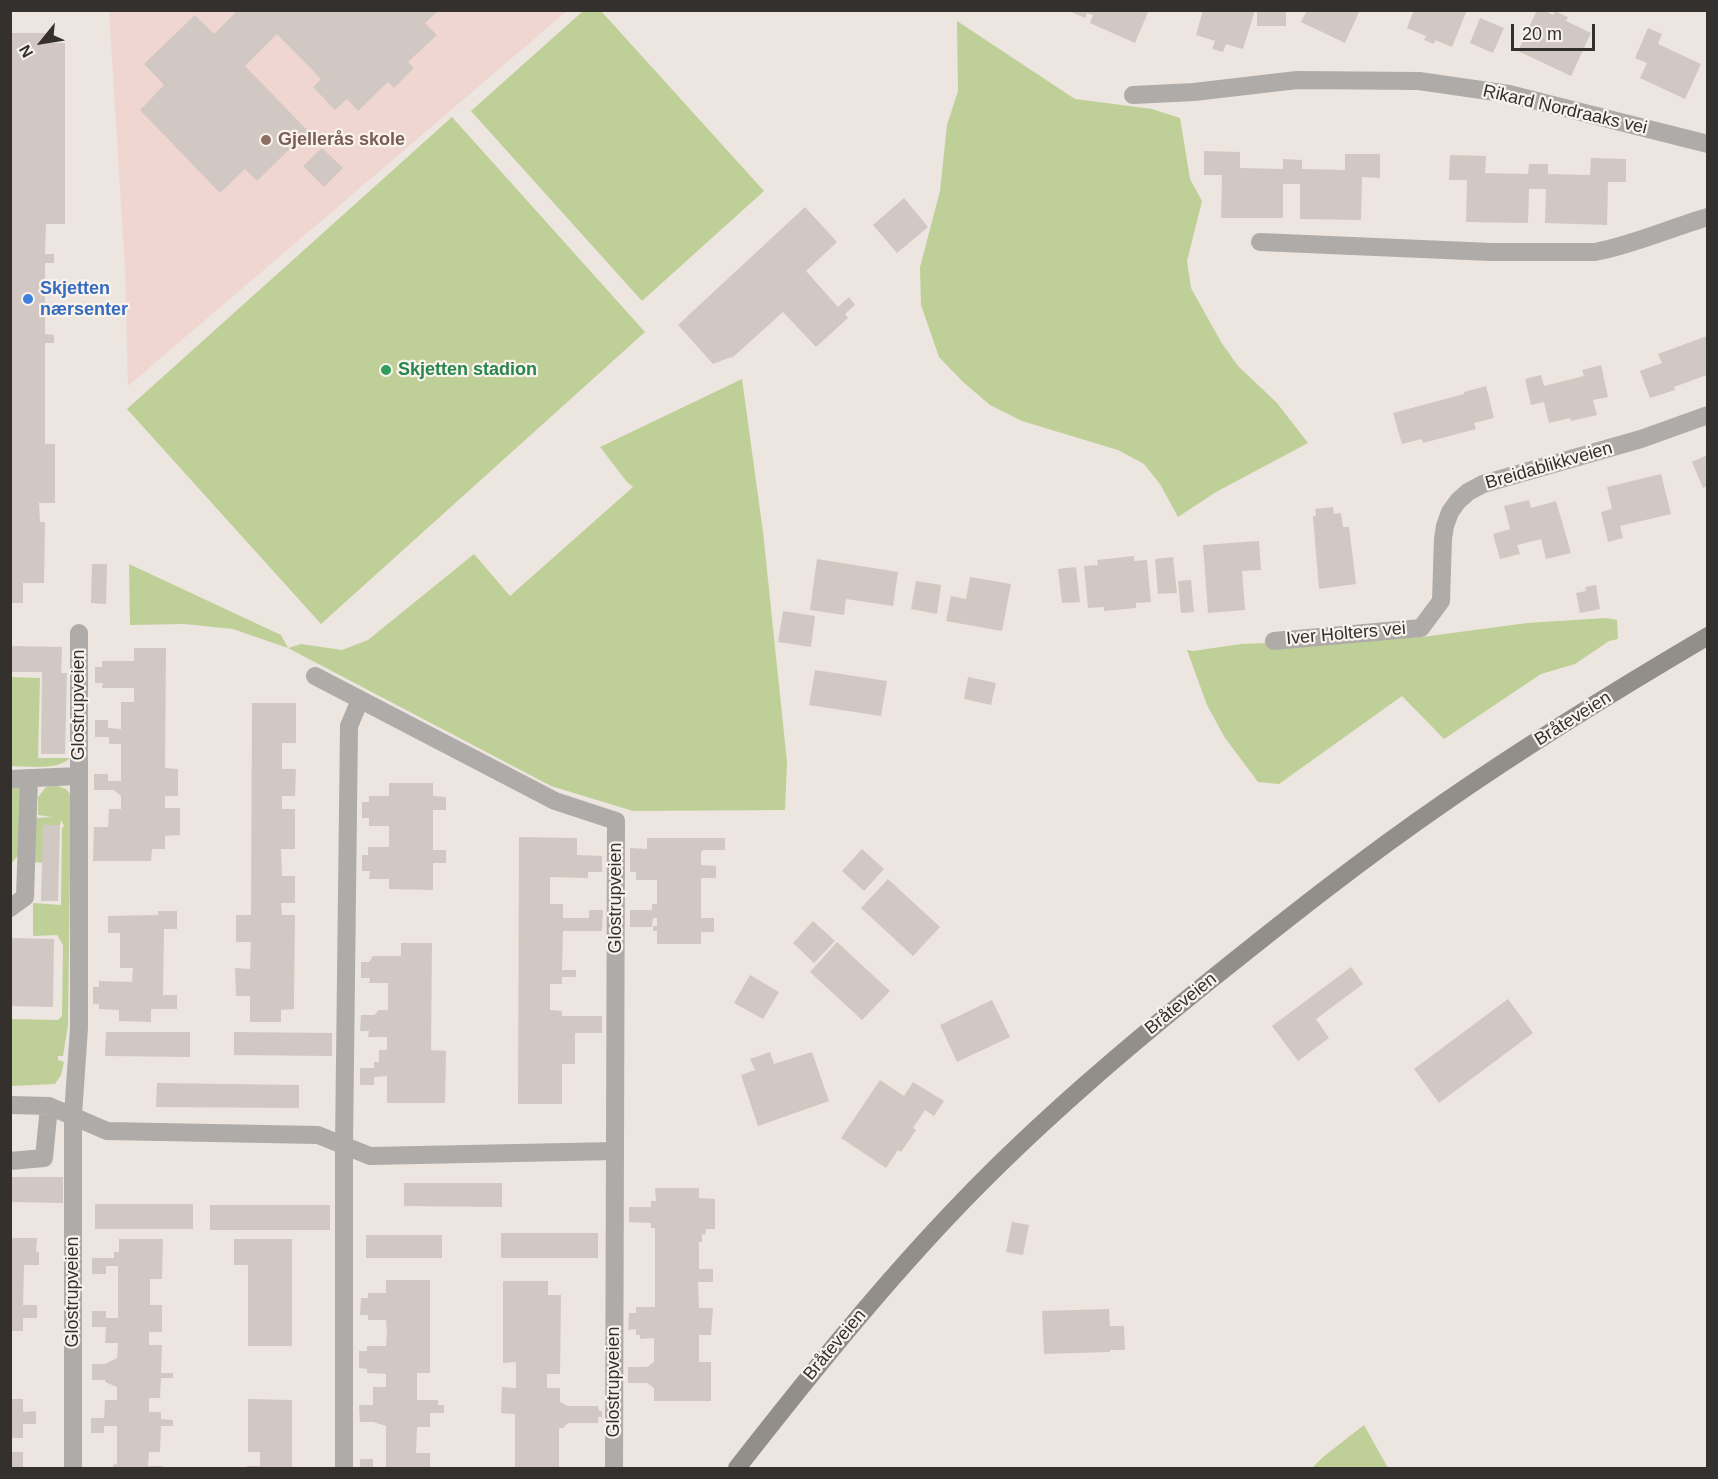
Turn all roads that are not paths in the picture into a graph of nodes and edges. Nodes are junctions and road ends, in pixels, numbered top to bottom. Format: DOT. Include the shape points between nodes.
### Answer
graph roads {
  1 [pos="1133,95"];
  2 [pos="1707,144"];
  3 [pos="1707,217"];
  4 [pos="1260,242"];
  5 [pos="1707,415"];
  6 [pos="1441,601"];
  7 [pos="79,633"];
  8 [pos="1707,636"];
  9 [pos="1274,641"];
  10 [pos="315,676"];
  11 [pos="360,700"];
  12 [pos="79,776"];
  13 [pos="29,778"];
  14 [pos="10,779"];
  15 [pos="10,908"];
  16 [pos="10,1105"];
  17 [pos="49,1106"];
  18 [pos="73,1115"];
  19 [pos="344,1145"];
  20 [pos="615,1151"];
  21 [pos="10,1161"];
  22 [pos="73,1468"];
  23 [pos="344,1468"];
  24 [pos="614,1468"];
  25 [pos="737,1468"];
  1 -- 2 [label="street, Rikard Nordraaks vei" via="1297,80 1419,81 1509,94"];
  3 -- 4 [label="street" via="1595,252 1491,252"];
  5 -- 6 [label="street, Breidablikkveien" via="1641,439 1483,484 1468,492 1458,501 1445,526"];
  6 -- 9 [label="street, Iver Holters vei" via="1420,628"];
  7 -- 12 [label="street, Glostrupveien"];
  8 -- 25 [label="main road, Bråteveien" via="1526,748 1403,831 1257,942 1116,1058 1012,1152 923,1243 814,1370"];
  10 -- 11 [label="street, Glostrupveien"];
  11 -- 19 [label="street" via="350,726"];
  11 -- 20 [label="street, Glostrupveien" via="555,801 616,821"];
  12 -- 13 [label="street, Glostrupveien"];
  12 -- 18 [label="street, Glostrupveien" via="79,1028"];
  13 -- 14 [label="street, Glostrupveien"];
  13 -- 15 [label="street" via="25,897"];
  16 -- 17 [label="street"];
  17 -- 18 [label="street"];
  17 -- 21 [label="street" via="44,1158"];
  18 -- 19 [label="street" via="106,1131 318,1135"];
  18 -- 22 [label="street, Glostrupveien"];
  19 -- 20 [label="street" via="370,1156"];
  19 -- 23 [label="street"];
  20 -- 24 [label="street, Glostrupveien"];
}
